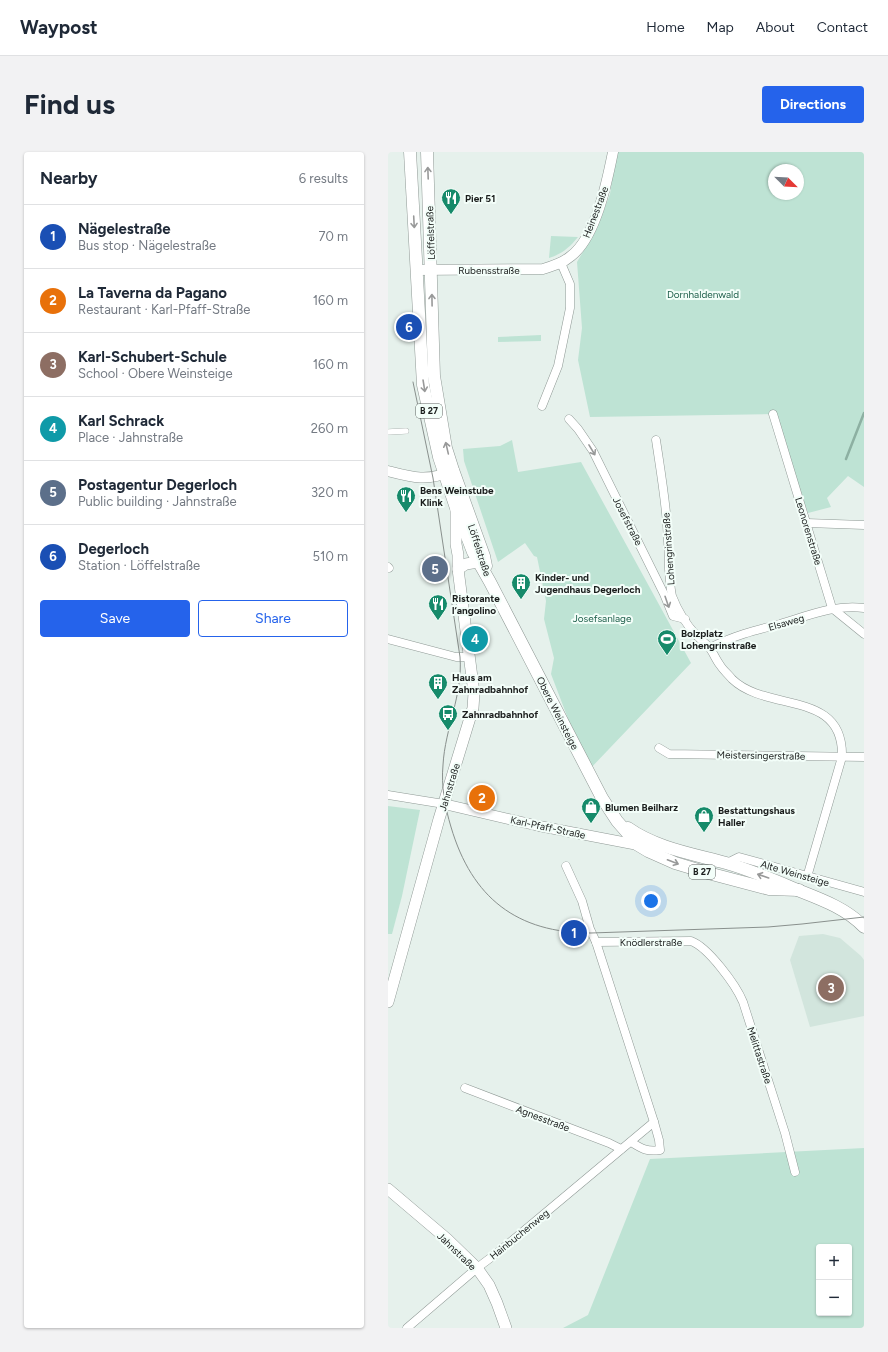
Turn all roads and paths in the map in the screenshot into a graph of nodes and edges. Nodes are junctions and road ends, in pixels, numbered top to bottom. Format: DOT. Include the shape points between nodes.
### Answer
graph roads {
  1 [pos="410,152"];
  2 [pos="427,152"];
  3 [pos="613,152"];
  4 [pos="561,263"];
  5 [pos="416,270"];
  6 [pos="431,270"];
  7 [pos="542,406"];
  8 [pos="773,414"];
  9 [pos="569,419"];
  10 [pos="406,430"];
  11 [pos="388,432"];
  12 [pos="656,440"];
  13 [pos="388,471"];
  14 [pos="448,472"];
  15 [pos="456,508"];
  16 [pos="470,518"];
  17 [pos="807,523"];
  18 [pos="864,525"];
  19 [pos="465,535"];
  20 [pos="458,555"];
  21 [pos="478,562"];
  22 [pos="458,569"];
  23 [pos="490,582"];
  24 [pos="832,608"];
  25 [pos="864,608"];
  26 [pos="685,620"];
  27 [pos="864,634"];
  28 [pos="388,639"];
  29 [pos="710,648"];
  30 [pos="470,657"];
  31 [pos="659,748"];
  32 [pos="842,757"];
  33 [pos="864,757"];
  34 [pos="388,795"];
  35 [pos="444,804"];
  36 [pos="617,821"];
  37 [pos="638,845"];
  38 [pos="672,848"];
  39 [pos="727,863"];
  40 [pos="566,866"];
  41 [pos="807,877"];
  42 [pos="799,890"];
  43 [pos="864,892"];
  44 [pos="864,927"];
  45 [pos="596,942"];
  46 [pos="704,949"];
  47 [pos="388,1002"];
  48 [pos="465,1088"];
  49 [pos="654,1122"];
  50 [pos="631,1142"];
  51 [pos="621,1149"];
  52 [pos="795,1172"];
  53 [pos="388,1189"];
  54 [pos="477,1268"];
  55 [pos="407,1328"];
  56 [pos="506,1328"];
  1 -- 5 [label="main road, Löffelstraße / B 27, one-way"];
  6 -- 2 [label="main road, Löffelstraße / B 27, one-way"];
  3 -- 4 [label="street, Heinestraße" via="604,191 590,229 572,256"];
  4 -- 6 [label="street, Rubensstraße" via="543,269"];
  4 -- 7 [label="street" via="570,284 570,308 558,366"];
  5 -- 6 [label="street, Rubensstraße"];
  5 -- 14 [label="main road, Löffelstraße / B 27, one-way" via="423,385 439,457"];
  14 -- 6 [label="main road, Löffelstraße / B 27, one-way" via="434,376"];
  8 -- 17 [label="street, Leonorenstraße"];
  9 -- 26 [label="street, Josefstraße, one-way" via="593,451 673,616"];
  10 -- 11 [label="street"];
  12 -- 26 [label="street, Lohengrinstraße" via="667,522 670,589"];
  13 -- 14 [label="street" via="415,478 433,478"];
  14 -- 15 [label="main road, Löffelstraße / B 27"];
  14 -- 16 [label="main road, Löffelstraße / B 27"];
  15 -- 19 [label="main road, Löffelstraße / B 27"];
  15 -- 20 [label="main road, Jahnstraße"];
  16 -- 19 [label="main road, Jahnstraße"];
  16 -- 23 [label="main road, Löffelstraße / B 27" via="484,556"];
  17 -- 18 [label="street"];
  17 -- 24 [label="street, Leonorenstraße"];
  19 -- 20 [label="main road, Jahnstraße"];
  19 -- 21 [label="main road, Löffelstraße / B 27"];
  20 -- 22 [label="main road, Jahnstraße"];
  21 -- 22 [label="main road" via="466,564"];
  21 -- 23 [label="main road, Löffelstraße / B 27"];
  22 -- 30 [label="main road, Jahnstraße"];
  23 -- 36 [label="main road, Obere Weinsteige / B 27" via="602,798"];
  24 -- 25 [label="street, Elsaweg"];
  24 -- 27 [label="street"];
  24 -- 29 [label="street, Elsaweg" via="745,634"];
  26 -- 29 [label="street, Lohengrinstraße"];
  28 -- 30 [label="street" via="456,657"];
  29 -- 32 [label="street, Lohengrinstraße" via="720,666 733,680 749,691 810,708 831,721 839,730"];
  30 -- 35 [label="main road, Jahnstraße" via="473,708"];
  31 -- 32 [label="street, Meistersingerstraße" via="669,754"];
  32 -- 33 [label="street, Meistersingerstraße"];
  32 -- 41 [label="street, Lohengrinstraße"];
  34 -- 35 [label="street, Karl-Pfaff-Straße"];
  35 -- 37 [label="street, Karl-Pfaff-Straße"];
  35 -- 47 [label="main road, Jahnstraße"];
  36 -- 37 [label="main road, Obere Weinsteige / B 27"];
  36 -- 38 [label="main road, Obere Weinsteige / B 27" via="638,835"];
  37 -- 38 [label="main road"];
  37 -- 42 [label="main road, Obere Weinsteige / B 27, one-way" via="675,863 708,874 769,889"];
  38 -- 39 [label="main road, Obere Weinsteige / B 27"];
  39 -- 41 [label="street, Alte Weinsteige" via="739,857"];
  42 -- 39 [label="main road, Obere Weinsteige / B 27, one-way"];
  40 -- 45 [label="street" via="582,901"];
  41 -- 43 [label="street, Alte Weinsteige"];
  42 -- 44 [label="main road, Obere Weinsteige / B 27" via="834,905"];
  45 -- 46 [label="street, Knödlerstraße" via="691,941"];
  45 -- 49 [label="street"];
  46 -- 52 [label="street, Melittastraße" via="731,980 744,1002"];
  48 -- 51 [label="street, Agnesstraße"];
  49 -- 50 [label="street, Hainbuchenweg"];
  49 -- 50 [label="street" via="660,1150 642,1149"];
  50 -- 51 [label="street, Hainbuchenweg"];
  51 -- 54 [label="street, Hainbuchenweg"];
  53 -- 54 [label="main road, Jahnstraße"];
  54 -- 55 [label="street, Hainbuchenweg"];
  54 -- 56 [label="main road, Jahnstraße" via="489,1285"];
}
